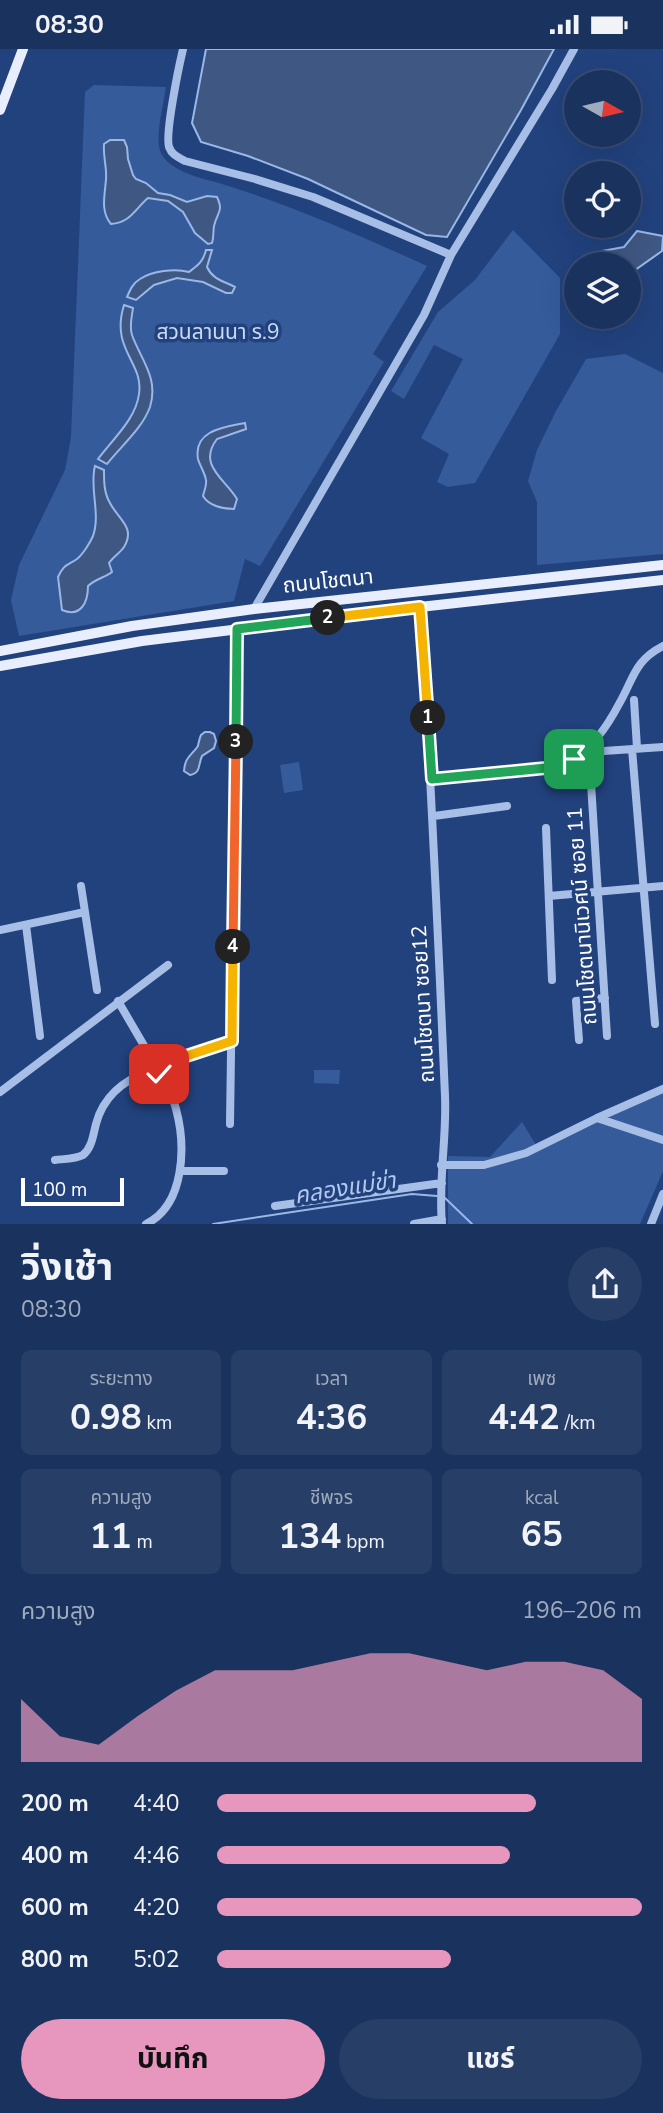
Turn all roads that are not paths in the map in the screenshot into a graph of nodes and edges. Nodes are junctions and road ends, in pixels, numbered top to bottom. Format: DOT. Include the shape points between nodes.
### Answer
graph roads {
  1 [pos="23,49"];
  2 [pos="183,49"];
  3 [pos="574,49"];
  4 [pos="0,110"];
  5 [pos="451,255"];
  6 [pos="663,565"];
  7 [pos="663,580"];
  8 [pos="420,607"];
  9 [pos="254,609"];
  10 [pos="237,629"];
  11 [pos="663,646"];
  12 [pos="0,651"];
  13 [pos="0,666"];
  14 [pos="634,700"];
  15 [pos="663,747"];
  16 [pos="634,749"];
  17 [pos="432,779"];
  18 [pos="508,806"];
  19 [pos="434,817"];
  20 [pos="546,828"];
  21 [pos="81,886"];
  22 [pos="663,887"];
  23 [pos="643,888"];
  24 [pos="598,892"];
  25 [pos="549,896"];
  26 [pos="85,912"];
  27 [pos="26,925"];
  28 [pos="0,930"];
  29 [pos="169,965"];
  30 [pos="552,980"];
  31 [pos="97,989"];
  32 [pos="605,998"];
  33 [pos="118,1001"];
  34 [pos="655,1024"];
  35 [pos="40,1036"];
  36 [pos="607,1036"];
  37 [pos="579,1040"];
  38 [pos="232,1041"];
  39 [pos="159,1066"];
  40 [pos="663,1089"];
  41 [pos="0,1092"];
  42 [pos="597,1118"];
  43 [pos="230,1124"];
  44 [pos="663,1140"];
  45 [pos="55,1160"];
  46 [pos="441,1165"];
  47 [pos="180,1171"];
  48 [pos="224,1171"];
  49 [pos="442,1183"];
  50 [pos="663,1194"];
  51 [pos="275,1206"];
  52 [pos="442,1222"];
  53 [pos="146,1224"];
  54 [pos="414,1224"];
  55 [pos="651,1224"];
  1 -- 4 [label="main road"];
  2 -- 5 [label="street" via="169,127 169,146 175,156 313,197"];
  3 -- 5 [label="street"];
  5 -- 9 [label="street" via="424,314"];
  6 -- 9 [label="main road, ถนนโชตนา"];
  7 -- 8 [label="main road, ถนนโชตนา"];
  8 -- 10 [label="main road, ถนนโชตนา"];
  8 -- 17 [label="street, ถนนโชตนา ซอย12"];
  9 -- 12 [label="main road, ถนนโชตนา"];
  10 -- 13 [label="main road, ถนนโชตนา"];
  10 -- 38 [label="street"];
  11 -- 17 [label="street" via="640,662 609,723 574,759 546,768"];
  14 -- 16 [label="street"];
  15 -- 16 [label="street"];
  16 -- 23 [label="street"];
  16 -- 24 [label="street, ถนนโชตนานิเวศน์ ซอย 11" via="589,752"];
  17 -- 19 [label="street, ถนนโชตนา ซอย12"];
  18 -- 19 [label="street"];
  19 -- 46 [label="street, ถนนโชตนา ซอย12" via="446,1106"];
  20 -- 25 [label="street"];
  21 -- 26 [label="street"];
  22 -- 23 [label="street"];
  23 -- 24 [label="street"];
  23 -- 34 [label="street"];
  24 -- 25 [label="street"];
  24 -- 32 [label="street, ถนนโชตนานิเวศน์ ซอย 11"];
  25 -- 30 [label="street"];
  26 -- 27 [label="street"];
  26 -- 31 [label="street"];
  27 -- 28 [label="street"];
  27 -- 35 [label="street"];
  29 -- 33 [label="street"];
  32 -- 36 [label="street, ถนนโชตนานิเวศน์ ซอย 11"];
  32 -- 37 [label="street" via="576,1001"];
  33 -- 39 [label="street"];
  33 -- 41 [label="street"];
  38 -- 39 [label="street"];
  38 -- 43 [label="street"];
  39 -- 45 [label="street" via="148,1066 149,1071 119,1086 99,1115 84,1154"];
  39 -- 47 [label="street" via="176,1108"];
  40 -- 42 [label="street"];
  42 -- 44 [label="street"];
  42 -- 46 [label="street" via="526,1153 484,1165"];
  46 -- 49 [label="street, ถนนโชตนา ซอย12"];
  47 -- 48 [label="street"];
  47 -- 53 [label="street" via="167,1208"];
  49 -- 51 [label="street"];
  49 -- 52 [label="street, ถนนโชตนา ซอย12"];
  50 -- 55 [label="street"];
  52 -- 54 [label="street"];
}
